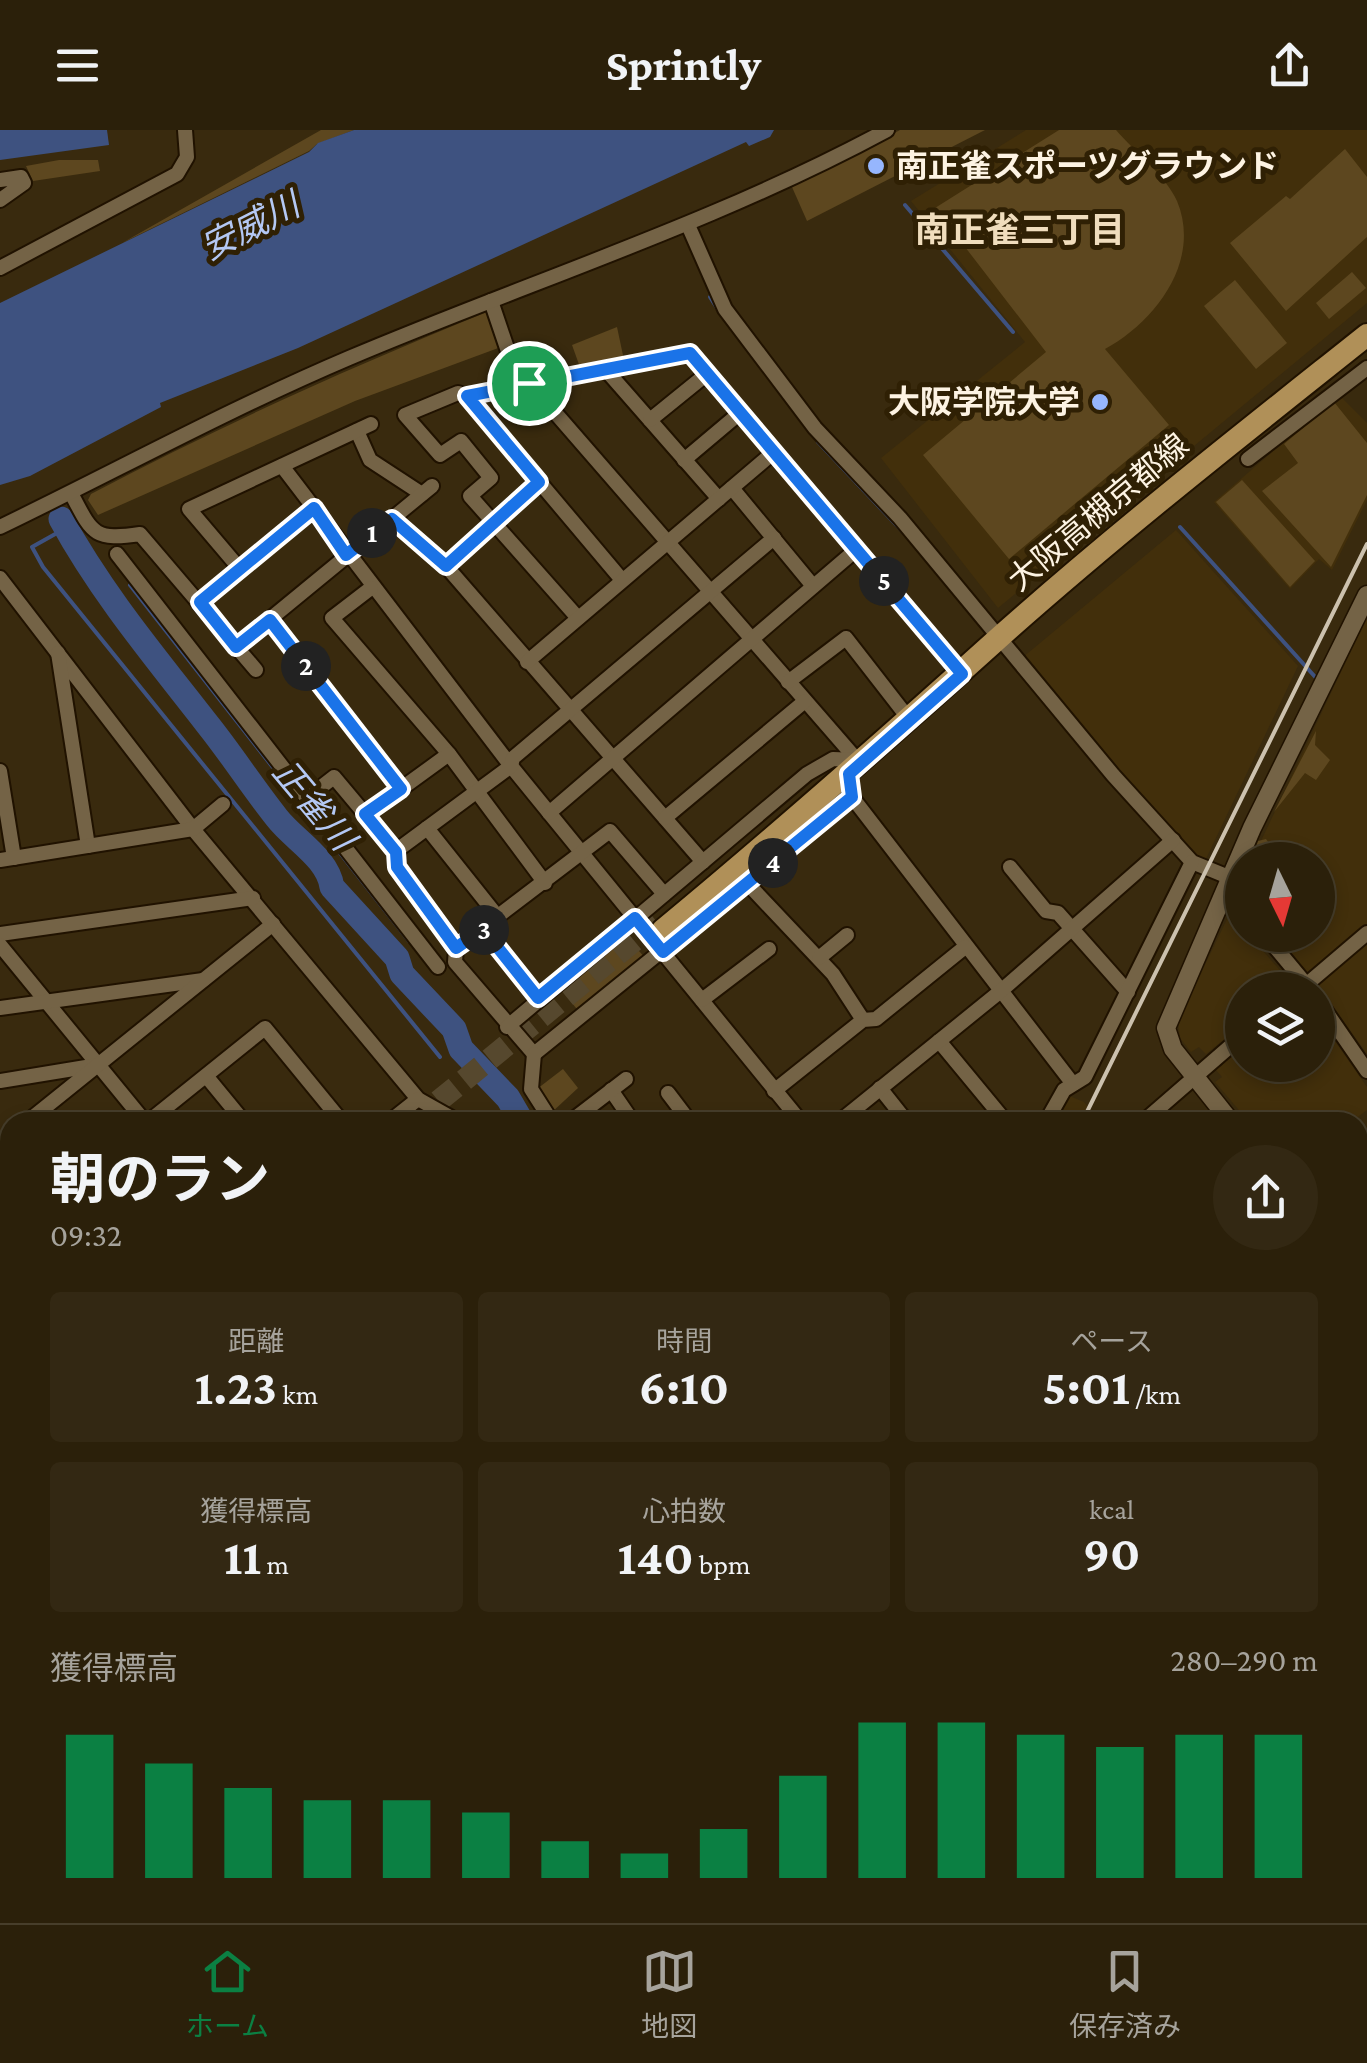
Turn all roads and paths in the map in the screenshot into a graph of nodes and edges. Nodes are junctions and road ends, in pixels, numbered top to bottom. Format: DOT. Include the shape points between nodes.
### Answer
graph roads {
  1 [pos="185,130"];
  2 [pos="886,130"];
  3 [pos="0,180"];
  4 [pos="0,200"];
  5 [pos="688,225"];
  6 [pos="0,268"];
  7 [pos="491,301"];
  8 [pos="1367,334"];
  9 [pos="1367,368"];
  10 [pos="606,370"];
  11 [pos="708,373"];
  12 [pos="529,383"];
  13 [pos="467,396"];
  14 [pos="741,412"];
  15 [pos="650,420"];
  16 [pos="774,452"];
  17 [pos="1248,459"];
  18 [pos="684,460"];
  19 [pos="282,466"];
  20 [pos="539,482"];
  21 [pos="732,488"];
  22 [pos="71,492"];
  23 [pos="719,499"];
  24 [pos="314,508"];
  25 [pos="392,519"];
  26 [pos="493,522"];
  27 [pos="0,527"];
  28 [pos="774,538"];
  29 [pos="669,541"];
  30 [pos="857,549"];
  31 [pos="117,554"];
  32 [pos="346,555"];
  33 [pos="446,566"];
  34 [pos="240,569"];
  35 [pos="0,578"];
  36 [pos="622,580"];
  37 [pos="813,586"];
  38 [pos="371,588"];
  39 [pos="710,592"];
  40 [pos="1367,595"];
  41 [pos="200,602"];
  42 [pos="578,618"];
  43 [pos="270,620"];
  44 [pos="1001,636"];
  45 [pos="750,638"];
  46 [pos="236,647"];
  47 [pos="58,651"];
  48 [pos="526,662"];
  49 [pos="256,670"];
  50 [pos="962,674"];
  51 [pos="788,682"];
  52 [pos="805,701"];
  53 [pos="571,711"];
  54 [pos="909,719"];
  55 [pos="449,754"];
  56 [pos="612,758"];
  57 [pos="511,766"];
  58 [pos="859,769"];
  59 [pos="0,771"];
  60 [pos="401,789"];
  61 [pos="476,792"];
  62 [pos="307,798"];
  63 [pos="223,804"];
  64 [pos="548,812"];
  65 [pos="365,814"];
  66 [pos="664,818"];
  67 [pos="427,828"];
  68 [pos="194,829"];
  69 [pos="1173,840"];
  70 [pos="1249,842"];
  71 [pos="88,846"];
  72 [pos="396,852"];
  73 [pos="582,852"];
  74 [pos="7,859"];
  75 [pos="703,862"];
  76 [pos="1192,862"];
  77 [pos="1010,867"];
  78 [pos="545,883"];
  79 [pos="1225,883"];
  80 [pos="748,884"];
  81 [pos="1225,892"];
  82 [pos="664,894"];
  83 [pos="253,898"];
  84 [pos="498,918"];
  85 [pos="274,924"];
  86 [pos="483,929"];
  87 [pos="1073,929"];
  88 [pos="655,930"];
  89 [pos="1367,933"];
  90 [pos="0,934"];
  91 [pos="847,935"];
  92 [pos="0,944"];
  93 [pos="966,946"];
  94 [pos="456,948"];
  95 [pos="1278,952"];
  96 [pos="763,958"];
  97 [pos="819,958"];
  98 [pos="438,967"];
  99 [pos="1294,972"];
  100 [pos="1324,972"];
  101 [pos="204,980"];
  102 [pos="1002,990"];
  103 [pos="1128,992"];
  104 [pos="538,998"];
  105 [pos="702,1000"];
  106 [pos="47,1001"];
  107 [pos="0,1008"];
  108 [pos="863,1020"];
  109 [pos="1335,1025"];
  110 [pos="506,1027"];
  111 [pos="939,1041"];
  112 [pos="1225,1052"];
  113 [pos="534,1054"];
  114 [pos="98,1064"];
  115 [pos="1367,1071"];
  116 [pos="207,1077"];
  117 [pos="626,1078"];
  118 [pos="1195,1079"];
  119 [pos="0,1081"];
  120 [pos="1074,1084"];
  121 [pos="880,1088"];
  122 [pos="611,1090"];
  123 [pos="774,1091"];
  124 [pos="668,1093"];
  125 [pos="418,1098"];
  126 [pos="38,1112"];
  127 [pos="138,1112"];
  128 [pos="160,1112"];
  129 [pos="236,1112"];
  130 [pos="334,1112"];
  131 [pos="400,1112"];
  132 [pos="441,1112"];
  133 [pos="546,1112"];
  134 [pos="583,1112"];
  135 [pos="627,1112"];
  136 [pos="678,1112"];
  137 [pos="792,1112"];
  138 [pos="851,1112"];
  139 [pos="899,1112"];
  140 [pos="998,1112"];
  141 [pos="1052,1112"];
  142 [pos="1155,1112"];
  143 [pos="1223,1112"];
  1 -- 6 [label="street" via="187,157 177,174"];
  2 -- 5 [label="street"];
  3 -- 4 [label="street" via="21,177 24,183"];
  5 -- 7 [label="street"];
  5 -- 44 [label="street" via="725,309 815,428"];
  7 -- 12 [label="street" via="512,362"];
  7 -- 22 [label="street" via="226,412"];
  8 -- 44 [label="main road, 大阪高槻京都線"];
  9 -- 17 [label="street"];
  10 -- 11 [label="street" via="690,353"];
  10 -- 12 [label="street"];
  10 -- 15 [label="street"];
  11 -- 14 [label="street"];
  11 -- 15 [label="street"];
  12 -- 13 [label="street"];
  12 -- 29 [label="street"];
  13 -- 20 [label="street"];
  13 -- 26 [label="street" via="458,393 405,414 440,455 462,441 491,478 470,496"];
  14 -- 16 [label="street"];
  14 -- 18 [label="street"];
  15 -- 18 [label="street"];
  16 -- 21 [label="street"];
  16 -- 30 [label="street"];
  18 -- 23 [label="street"];
  19 -- 24 [label="street"];
  19 -- 25 [label="street" via="364,427 363,460 427,490"];
  19 -- 34 [label="street" via="189,509"];
  20 -- 26 [label="street"];
  20 -- 36 [label="street"];
  21 -- 23 [label="street"];
  21 -- 28 [label="street"];
  22 -- 27 [label="street"];
  22 -- 41 [label="street" via="92,531 109,539 140,534"];
  23 -- 29 [label="street"];
  24 -- 32 [label="street"];
  24 -- 34 [label="street"];
  25 -- 32 [label="street"];
  25 -- 33 [label="street"];
  26 -- 33 [label="street"];
  26 -- 42 [label="street"];
  28 -- 37 [label="street"];
  28 -- 39 [label="street"];
  29 -- 36 [label="street"];
  29 -- 39 [label="street"];
  30 -- 37 [label="street"];
  30 -- 50 [label="street"];
  31 -- 62 [label="street"];
  32 -- 38 [label="street"];
  32 -- 43 [label="street"];
  33 -- 48 [label="street"];
  34 -- 41 [label="street"];
  35 -- 47 [label="street"];
  36 -- 42 [label="street"];
  37 -- 45 [label="street"];
  38 -- 55 [label="street" via="332,618"];
  38 -- 57 [label="street"];
  39 -- 45 [label="street"];
  39 -- 53 [label="street"];
  40 -- 70 [label="street"];
  41 -- 46 [label="street"];
  42 -- 48 [label="street"];
  43 -- 46 [label="street"];
  43 -- 60 [label="street"];
  44 -- 50 [label="main road, 大阪高槻京都線"];
  44 -- 69 [label="street"];
  45 -- 51 [label="street"];
  45 -- 56 [label="street"];
  46 -- 49 [label="street"];
  47 -- 68 [label="street"];
  47 -- 71 [label="street"];
  48 -- 53 [label="street"];
  50 -- 54 [label="main road, 大阪高槻京都線"];
  51 -- 52 [label="street"];
  51 -- 54 [label="street" via="846,638"];
  52 -- 58 [label="street"];
  52 -- 66 [label="street"];
  53 -- 56 [label="street"];
  53 -- 57 [label="street"];
  54 -- 58 [label="main road, 大阪高槻京都線"];
  55 -- 60 [label="street"];
  55 -- 61 [label="street"];
  56 -- 64 [label="street"];
  56 -- 66 [label="street"];
  57 -- 61 [label="street"];
  57 -- 64 [label="street"];
  58 -- 75 [label="street" via="833,759 820,764"];
  58 -- 80 [label="street"];
  58 -- 88 [label="main road, 大阪高槻京都線"];
  58 -- 93 [label="street"];
  59 -- 74 [label="street"];
  60 -- 65 [label="street"];
  61 -- 67 [label="street"];
  61 -- 78 [label="street"];
  62 -- 65 [label="street" via="334,776"];
  62 -- 98 [label="street"];
  63 -- 68 [label="street"];
  64 -- 73 [label="street"];
  65 -- 72 [label="street"];
  66 -- 75 [label="street"];
  67 -- 72 [label="street"];
  67 -- 84 [label="street"];
  68 -- 71 [label="street"];
  68 -- 83 [label="street"];
  69 -- 76 [label="street"];
  69 -- 87 [label="street"];
  71 -- 74 [label="street"];
  72 -- 94 [label="street" via="397,867"];
  73 -- 78 [label="street"];
  73 -- 82 [label="street" via="610,831"];
  73 -- 88 [label="street"];
  75 -- 82 [label="street"];
  76 -- 79 [label="street"];
  76 -- 103 [label="street"];
  77 -- 87 [label="street" via="1046,911"];
  78 -- 84 [label="street"];
  80 -- 88 [label="street"];
  80 -- 97 [label="street"];
  81 -- 118 [label="street" via="1166,1028"];
  82 -- 88 [label="street"];
  83 -- 85 [label="street"];
  83 -- 90 [label="street"];
  84 -- 86 [label="street"];
  85 -- 101 [label="street"];
  85 -- 125 [label="street"];
  86 -- 94 [label="street"];
  86 -- 104 [label="street"];
  87 -- 102 [label="street"];
  87 -- 103 [label="street"];
  88 -- 104 [label="street"];
  88 -- 105 [label="street"];
  88 -- 113 [label="street"];
  89 -- 100 [label="street"];
  91 -- 97 [label="street"];
  92 -- 106 [label="street"];
  93 -- 102 [label="street"];
  93 -- 108 [label="street" via="876,1019"];
  94 -- 110 [label="street" via="455,962"];
  95 -- 99 [label="street"];
  96 -- 105 [label="street"];
  97 -- 108 [label="street"];
  101 -- 106 [label="street"];
  101 -- 114 [label="street"];
  102 -- 111 [label="street"];
  102 -- 120 [label="street"];
  103 -- 120 [label="street" via="1086,1077"];
  104 -- 110 [label="street"];
  105 -- 123 [label="street"];
  106 -- 107 [label="street"];
  106 -- 114 [label="street"];
  108 -- 123 [label="street"];
  109 -- 115 [label="street"];
  110 -- 113 [label="street"];
  111 -- 121 [label="street"];
  111 -- 140 [label="street"];
  112 -- 118 [label="street"];
  113 -- 133 [label="street" via="531,1089"];
  114 -- 119 [label="street"];
  114 -- 126 [label="street"];
  114 -- 127 [label="street"];
  116 -- 128 [label="street"];
  116 -- 129 [label="street"];
  116 -- 130 [label="street" via="264,1028"];
  117 -- 122 [label="street"];
  118 -- 142 [label="street"];
  118 -- 143 [label="street"];
  120 -- 141 [label="street"];
  121 -- 138 [label="street"];
  121 -- 139 [label="street"];
  122 -- 134 [label="street"];
  122 -- 135 [label="street"];
  123 -- 137 [label="street"];
  124 -- 136 [label="street"];
  125 -- 131 [label="street"];
  125 -- 132 [label="street"];
}
